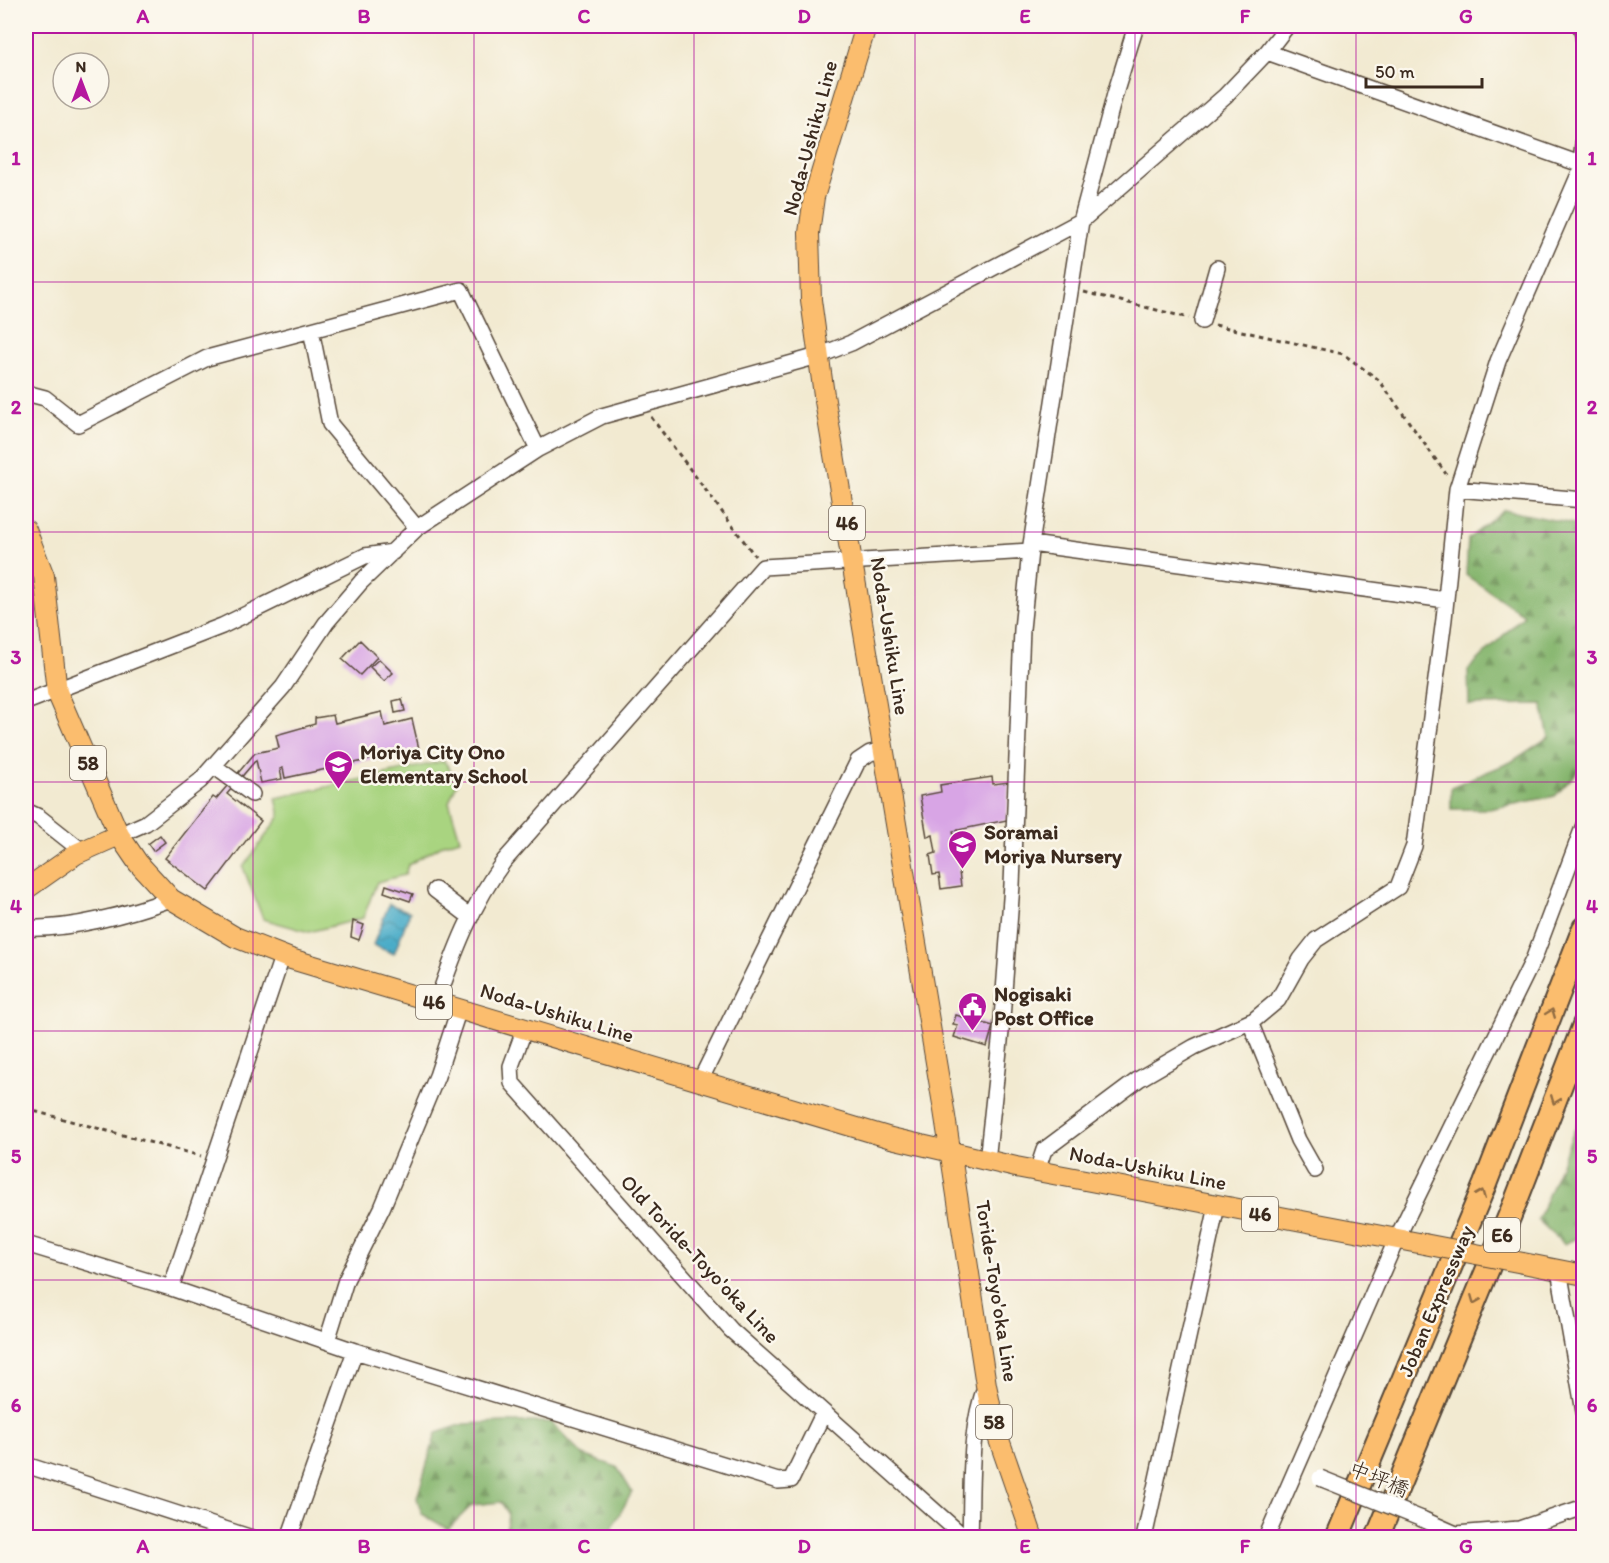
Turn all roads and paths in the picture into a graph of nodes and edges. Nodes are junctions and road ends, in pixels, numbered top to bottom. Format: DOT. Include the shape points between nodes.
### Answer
graph roads {
  1 [pos="866,26"];
  2 [pos="1136,26"];
  3 [pos="1287,26"];
  4 [pos="1581,26"];
  5 [pos="1584,41"];
  6 [pos="1267,52"];
  7 [pos="1584,135"];
  8 [pos="1581,164"];
  9 [pos="1081,221"];
  10 [pos="1217,268"];
  11 [pos="1071,288"];
  12 [pos="1202,321"];
  13 [pos="311,330"];
  14 [pos="818,356"];
  15 [pos="26,393"];
  16 [pos="641,403"];
  17 [pos="538,448"];
  18 [pos="1456,489"];
  19 [pos="1584,500"];
  20 [pos="417,528"];
  21 [pos="26,530"];
  22 [pos="1031,547"];
  23 [pos="393,552"];
  24 [pos="854,563"];
  25 [pos="763,567"];
  26 [pos="1446,600"];
  27 [pos="57,692"];
  28 [pos="26,702"];
  29 [pos="885,750"];
  30 [pos="214,766"];
  31 [pos="252,794"];
  32 [pos="26,811"];
  33 [pos="1584,825"];
  34 [pos="119,835"];
  35 [pos="82,851"];
  36 [pos="26,889"];
  37 [pos="435,890"];
  38 [pos="171,899"];
  39 [pos="469,916"];
  40 [pos="26,928"];
  41 [pos="1584,928"];
  42 [pos="282,957"];
  43 [pos="437,1002"];
  44 [pos="459,1009"];
  45 [pos="1250,1022"];
  46 [pos="1584,1025"];
  47 [pos="525,1028"];
  48 [pos="700,1081"];
  49 [pos="26,1109"];
  50 [pos="951,1153"];
  51 [pos="213,1160"];
  52 [pos="987,1161"];
  53 [pos="1315,1170"];
  54 [pos="1037,1171"];
  55 [pos="1217,1206"];
  56 [pos="1397,1238"];
  57 [pos="26,1244"];
  58 [pos="1559,1270"];
  59 [pos="1584,1275"];
  60 [pos="171,1288"];
  61 [pos="1426,1326"];
  62 [pos="327,1341"];
  63 [pos="355,1351"];
  64 [pos="986,1385"];
  65 [pos="1584,1412"];
  66 [pos="823,1414"];
  67 [pos="1418,1443"];
  68 [pos="26,1464"];
  69 [pos="1298,1470"];
  70 [pos="1584,1507"];
  71 [pos="232,1534"];
  72 [pos="1455,1536"];
  73 [pos="252,1538"];
  74 [pos="289,1538"];
  75 [pos="965,1538"];
  76 [pos="970,1538"];
  77 [pos="1033,1538"];
  78 [pos="1144,1538"];
  79 [pos="1266,1538"];
  80 [pos="1322,1538"];
  81 [pos="1337,1538"];
  82 [pos="1377,1538"];
  83 [pos="1388,1538"];
  1 -- 14 [label="main road, Noda-Ushiku Line / 46" via="813,206 809,233 809,279"];
  2 -- 9 [label="street"];
  3 -- 6 [label="street"];
  4 -- 5 [label="street"];
  6 -- 8 [label="street"];
  6 -- 9 [label="street" via="1225,96"];
  7 -- 8 [label="street"];
  8 -- 18 [label="street" via="1498,361"];
  9 -- 11 [label="street"];
  9 -- 14 [label="street" via="851,343"];
  10 -- 12 [label="street"];
  11 -- 12 [label="path"];
  11 -- 22 [label="street"];
  12 -- 18 [label="path" via="1343,354 1379,380"];
  13 -- 15 [label="street" via="207,358 78,424 45,398"];
  13 -- 17 [label="street" via="461,290"];
  13 -- 20 [label="street" via="330,424"];
  14 -- 16 [label="street"];
  14 -- 24 [label="main road, Noda-Ushiku Line / 46"];
  16 -- 17 [label="street" via="602,416"];
  16 -- 25 [label="path"];
  17 -- 20 [label="street"];
  18 -- 19 [label="street"];
  18 -- 26 [label="street"];
  20 -- 23 [label="street"];
  21 -- 27 [label="main road, 58" via="44,576"];
  22 -- 24 [label="street"];
  22 -- 26 [label="street"];
  22 -- 52 [label="street" via="1022,629 1012,885"];
  23 -- 27 [label="street" via="365,556 222,626"];
  23 -- 30 [label="street" via="326,623 283,687"];
  24 -- 25 [label="street"];
  24 -- 29 [label="main road, Noda-Ushiku Line / 46"];
  25 -- 39 [label="street" via="504,861"];
  26 -- 45 [label="street" via="1413,846 1398,887 1316,940 1278,1000"];
  27 -- 28 [label="street"];
  27 -- 34 [label="main road, 58"];
  29 -- 48 [label="street" via="858,761"];
  29 -- 50 [label="main road, Noda-Ushiku Line / 46"];
  30 -- 31 [label="street"];
  30 -- 34 [label="street" via="146,823"];
  32 -- 35 [label="street"];
  33 -- 56 [label="street" via="1534,958"];
  34 -- 35 [label="main road"];
  34 -- 38 [label="main road, Noda-Ushiku Line / 46"];
  35 -- 36 [label="main road"];
  37 -- 39 [label="street"];
  38 -- 40 [label="street" via="144,909 47,929"];
  38 -- 42 [label="main road, Noda-Ushiku Line / 46" via="235,937"];
  39 -- 43 [label="street"];
  61 -- 41 [label="highway, Joban Expressway / E6, one-way"];
  42 -- 43 [label="main road, Noda-Ushiku Line / 46"];
  42 -- 51 [label="street"];
  43 -- 44 [label="main road, Noda-Ushiku Line / 46"];
  44 -- 47 [label="main road, Noda-Ushiku Line / 46"];
  44 -- 62 [label="street" via="437,1076 346,1280"];
  45 -- 53 [label="street" via="1298,1140"];
  45 -- 54 [label="street" via="1194,1047 1139,1079 1044,1150"];
  46 -- 67 [label="highway, Joban Expressway / E6, one-way"];
  47 -- 48 [label="main road, Noda-Ushiku Line / 46"];
  47 -- 66 [label="street, Old Toride-Toyo'oka Line" via="511,1066 512,1083 731,1329"];
  48 -- 50 [label="main road, Noda-Ushiku Line / 46"];
  49 -- 51 [label="path"];
  50 -- 52 [label="main road, Noda-Ushiku Line / 46"];
  50 -- 64 [label="main road, Toride-Toyo'oka Line / 58"];
  51 -- 60 [label="street"];
  52 -- 54 [label="main road, Noda-Ushiku Line / 46"];
  54 -- 55 [label="main road, Noda-Ushiku Line / 46"];
  55 -- 56 [label="main road, Noda-Ushiku Line / 46"];
  55 -- 78 [label="street"];
  56 -- 58 [label="main road, Noda-Ushiku Line / 46, bridge"];
  56 -- 69 [label="street"];
  57 -- 60 [label="street"];
  58 -- 59 [label="main road, Noda-Ushiku Line / 46"];
  58 -- 65 [label="street"];
  60 -- 62 [label="street"];
  61 -- 80 [label="highway"];
  61 -- 81 [label="highway, Joban Expressway / E6"];
  62 -- 63 [label="street"];
  63 -- 66 [label="street" via="778,1481 791,1480"];
  63 -- 74 [label="street"];
  64 -- 76 [label="street" via="975,1437"];
  64 -- 77 [label="main road, Toride-Toyo'oka Line / 58" via="995,1428"];
  66 -- 75 [label="street, Old Toride-Toyo'oka Line"];
  67 -- 82 [label="highway, Joban Expressway / E6"];
  67 -- 83 [label="highway"];
  68 -- 71 [label="street"];
  69 -- 72 [label="street, 中坪橋, bridge"];
  69 -- 79 [label="street"];
  70 -- 72 [label="street" via="1519,1530"];
  71 -- 73 [label="street"];
}
